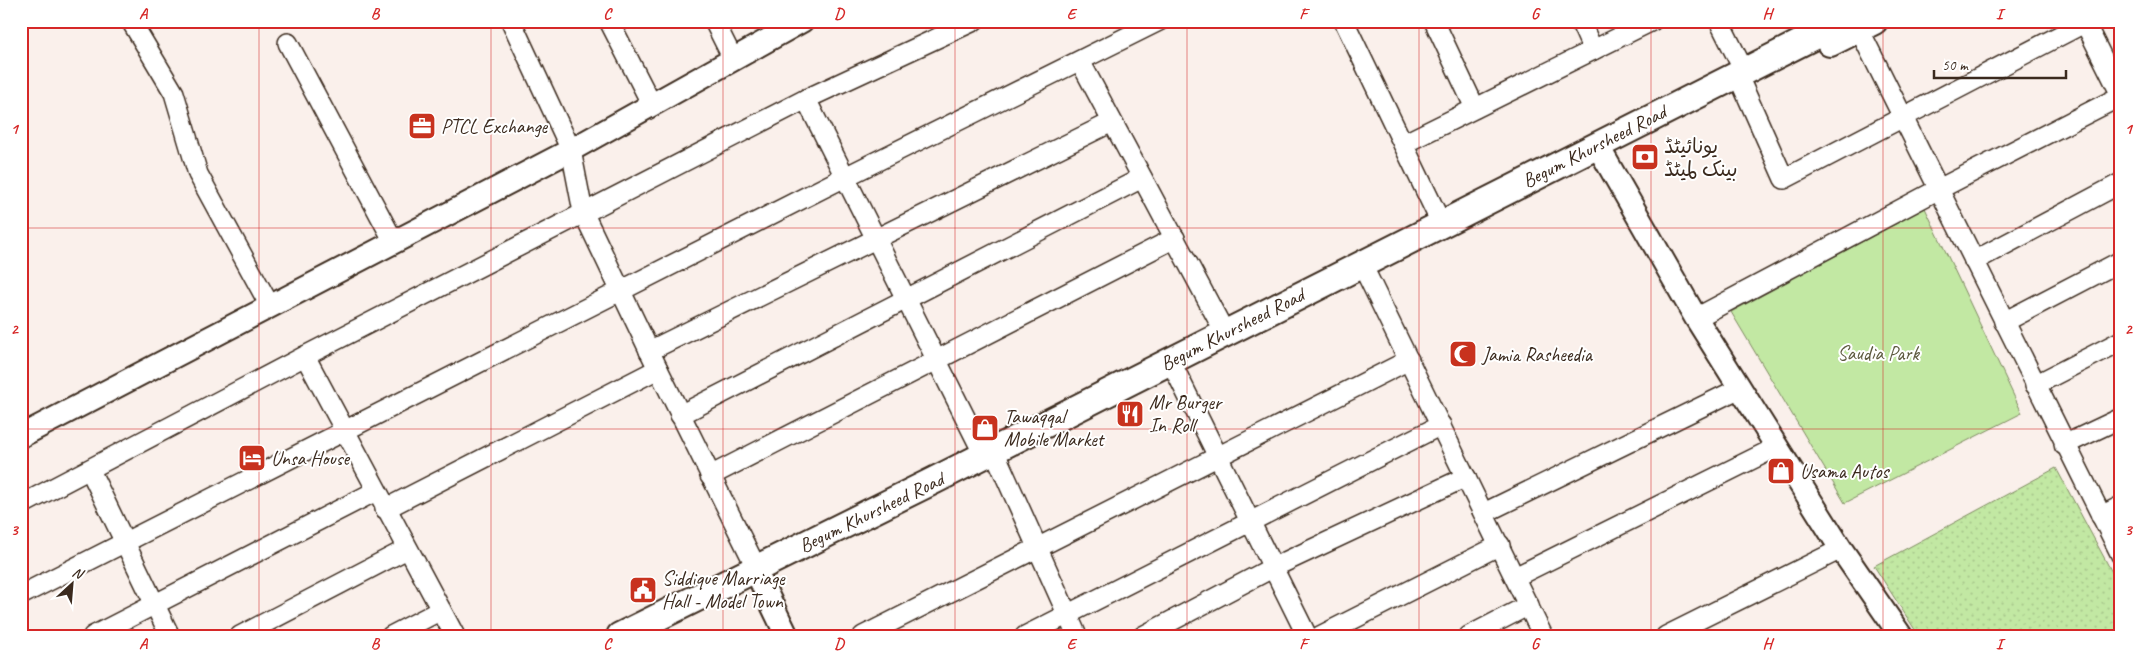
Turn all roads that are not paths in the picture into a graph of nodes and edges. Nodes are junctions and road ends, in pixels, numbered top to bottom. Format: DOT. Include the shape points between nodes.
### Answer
graph roads {
  1 [pos="131,21"];
  2 [pos="511,21"];
  3 [pos="609,21"];
  4 [pos="714,21"];
  5 [pos="802,21"];
  6 [pos="974,21"];
  7 [pos="1159,21"];
  8 [pos="1344,21"];
  9 [pos="1434,21"];
  10 [pos="1580,21"];
  11 [pos="1652,21"];
  12 [pos="1719,21"];
  13 [pos="2086,22"];
  14 [pos="1859,24"];
  15 [pos="1626,27"];
  16 [pos="288,42"];
  17 [pos="1593,50"];
  18 [pos="734,59"];
  19 [pos="1080,60"];
  20 [pos="1744,79"];
  21 [pos="2121,96"];
  22 [pos="806,99"];
  23 [pos="652,105"];
  24 [pos="1475,108"];
  25 [pos="1903,117"];
  26 [pos="1112,122"];
  27 [pos="1403,144"];
  28 [pos="571,150"];
  29 [pos="1604,157"];
  30 [pos="845,177"];
  31 [pos="1142,178"];
  32 [pos="2121,184"];
  33 [pos="1939,189"];
  34 [pos="583,212"];
  35 [pos="1441,223"];
  36 [pos="1175,238"];
  37 [pos="876,239"];
  38 [pos="394,242"];
  39 [pos="1974,261"];
  40 [pos="2121,261"];
  41 [pos="1381,265"];
  42 [pos="620,290"];
  43 [pos="906,299"];
  44 [pos="270,306"];
  45 [pos="1696,318"];
  46 [pos="2004,322"];
  47 [pos="1225,333"];
  48 [pos="2121,341"];
  49 [pos="649,351"];
  50 [pos="305,356"];
  51 [pos="936,360"];
  52 [pos="1409,360"];
  53 [pos="658,369"];
  54 [pos="1177,374"];
  55 [pos="2035,386"];
  56 [pos="1740,388"];
  57 [pos="1083,413"];
  58 [pos="680,415"];
  59 [pos="2121,418"];
  60 [pos="1441,424"];
  61 [pos="344,430"];
  62 [pos="21,436"];
  63 [pos="2064,445"];
  64 [pos="1777,446"];
  65 [pos="1218,457"];
  66 [pos="992,458"];
  67 [pos="90,470"];
  68 [pos="710,476"];
  69 [pos="1466,477"];
  70 [pos="376,491"];
  71 [pos="21,505"];
  72 [pos="2121,506"];
  73 [pos="385,509"];
  74 [pos="1484,513"];
  75 [pos="2100,516"];
  76 [pos="1249,522"];
  77 [pos="125,543"];
  78 [pos="1500,545"];
  79 [pos="1038,548"];
  80 [pos="407,549"];
  81 [pos="1841,549"];
  82 [pos="2121,555"];
  83 [pos="1272,568"];
  84 [pos="759,576"];
  85 [pos="1515,577"];
  86 [pos="21,595"];
  87 [pos="154,605"];
  88 [pos="1528,605"];
  89 [pos="441,610"];
  90 [pos="1067,614"];
  91 [pos="1897,635"];
  92 [pos="94,636"];
  93 [pos="170,636"];
  94 [pos="240,636"];
  95 [pos="391,636"];
  96 [pos="455,636"];
  97 [pos="620,636"];
  98 [pos="658,636"];
  99 [pos="787,636"];
  100 [pos="863,636"];
  101 [pos="1025,636"];
  102 [pos="1077,636"];
  103 [pos="1143,636"];
  104 [pos="1306,636"];
  105 [pos="1320,636"];
  106 [pos="1469,636"];
  107 [pos="1543,636"];
  108 [pos="1666,636"];
  1 -- 44 [label="street" via="174,93 198,174"];
  2 -- 28 [label="street"];
  3 -- 23 [label="street"];
  4 -- 18 [label="street"];
  5 -- 18 [label="street"];
  6 -- 22 [label="street"];
  7 -- 19 [label="street"];
  8 -- 27 [label="street"];
  9 -- 24 [label="street"];
  10 -- 17 [label="street"];
  11 -- 15 [label="street"];
  12 -- 20 [label="street"];
  13 -- 21 [label="street"];
  13 -- 25 [label="street"];
  14 -- 20 [label="main road, Begum Khursheed Road"];
  14 -- 25 [label="street"];
  15 -- 17 [label="street"];
  16 -- 38 [label="street"];
  17 -- 24 [label="street"];
  18 -- 23 [label="street"];
  19 -- 26 [label="street"];
  19 -- 30 [label="street"];
  20 -- 25 [label="street" via="1784,179"];
  20 -- 29 [label="main road, Begum Khursheed Road"];
  20 -- 35 [label="main road, Begum Khursheed Road"];
  21 -- 33 [label="street"];
  22 -- 30 [label="street"];
  22 -- 34 [label="street"];
  23 -- 28 [label="street"];
  24 -- 27 [label="street"];
  25 -- 33 [label="street"];
  26 -- 31 [label="street"];
  26 -- 37 [label="street"];
  27 -- 35 [label="street"];
  28 -- 34 [label="street"];
  28 -- 38 [label="street"];
  29 -- 41 [label="main road, Begum Khursheed Road"];
  29 -- 45 [label="street"];
  30 -- 37 [label="street"];
  30 -- 42 [label="street"];
  31 -- 36 [label="street"];
  31 -- 43 [label="street"];
  32 -- 39 [label="street"];
  33 -- 39 [label="street"];
  33 -- 45 [label="street"];
  34 -- 42 [label="street"];
  34 -- 50 [label="street"];
  35 -- 41 [label="main road, Begum Khursheed Road"];
  36 -- 47 [label="street"];
  36 -- 51 [label="street"];
  37 -- 43 [label="street"];
  37 -- 49 [label="street"];
  38 -- 44 [label="street"];
  39 -- 46 [label="street"];
  40 -- 46 [label="street"];
  41 -- 47 [label="main road, Begum Khursheed Road"];
  41 -- 52 [label="street"];
  41 -- 54 [label="main road, Begum Khursheed Road"];
  42 -- 49 [label="street"];
  42 -- 61 [label="street"];
  43 -- 51 [label="street"];
  43 -- 58 [label="street"];
  44 -- 62 [label="street"];
  45 -- 56 [label="street"];
  46 -- 55 [label="street"];
  47 -- 57 [label="main road, Begum Khursheed Road"];
  48 -- 55 [label="street"];
  49 -- 53 [label="street"];
  50 -- 61 [label="street"];
  50 -- 67 [label="street"];
  51 -- 66 [label="street"];
  51 -- 68 [label="street"];
  52 -- 60 [label="street"];
  52 -- 65 [label="street"];
  53 -- 58 [label="street"];
  53 -- 73 [label="street"];
  54 -- 57 [label="main road, Begum Khursheed Road"];
  54 -- 65 [label="street"];
  55 -- 63 [label="street"];
  56 -- 64 [label="street"];
  56 -- 74 [label="street"];
  57 -- 66 [label="main road, Begum Khursheed Road"];
  58 -- 68 [label="street"];
  59 -- 63 [label="street"];
  60 -- 69 [label="street"];
  60 -- 76 [label="street"];
  61 -- 70 [label="street"];
  61 -- 77 [label="street"];
  63 -- 75 [label="street"];
  64 -- 81 [label="street"];
  64 -- 85 [label="street"];
  65 -- 76 [label="street"];
  65 -- 79 [label="street"];
  66 -- 79 [label="street"];
  66 -- 84 [label="main road, Begum Khursheed Road"];
  67 -- 71 [label="street"];
  67 -- 77 [label="street"];
  68 -- 84 [label="street"];
  69 -- 74 [label="street"];
  69 -- 83 [label="street"];
  70 -- 73 [label="street"];
  70 -- 87 [label="street"];
  72 -- 75 [label="street"];
  73 -- 80 [label="street"];
  74 -- 78 [label="street"];
  75 -- 82 [label="street"];
  76 -- 83 [label="street"];
  76 -- 90 [label="street"];
  77 -- 86 [label="street"];
  77 -- 87 [label="street"];
  78 -- 85 [label="street"];
  78 -- 105 [label="street"];
  79 -- 90 [label="street"];
  79 -- 100 [label="street"];
  80 -- 89 [label="street"];
  80 -- 94 [label="street"];
  81 -- 91 [label="street"];
  81 -- 108 [label="street"];
  83 -- 103 [label="street"];
  83 -- 104 [label="street"];
  84 -- 97 [label="main road, Begum Khursheed Road"];
  84 -- 98 [label="main road, Begum Khursheed Road"];
  84 -- 99 [label="street"];
  85 -- 88 [label="street"];
  87 -- 92 [label="street"];
  87 -- 93 [label="street"];
  88 -- 106 [label="street"];
  88 -- 107 [label="street"];
  89 -- 95 [label="street"];
  89 -- 96 [label="street"];
  90 -- 101 [label="street"];
  90 -- 102 [label="street"];
}
